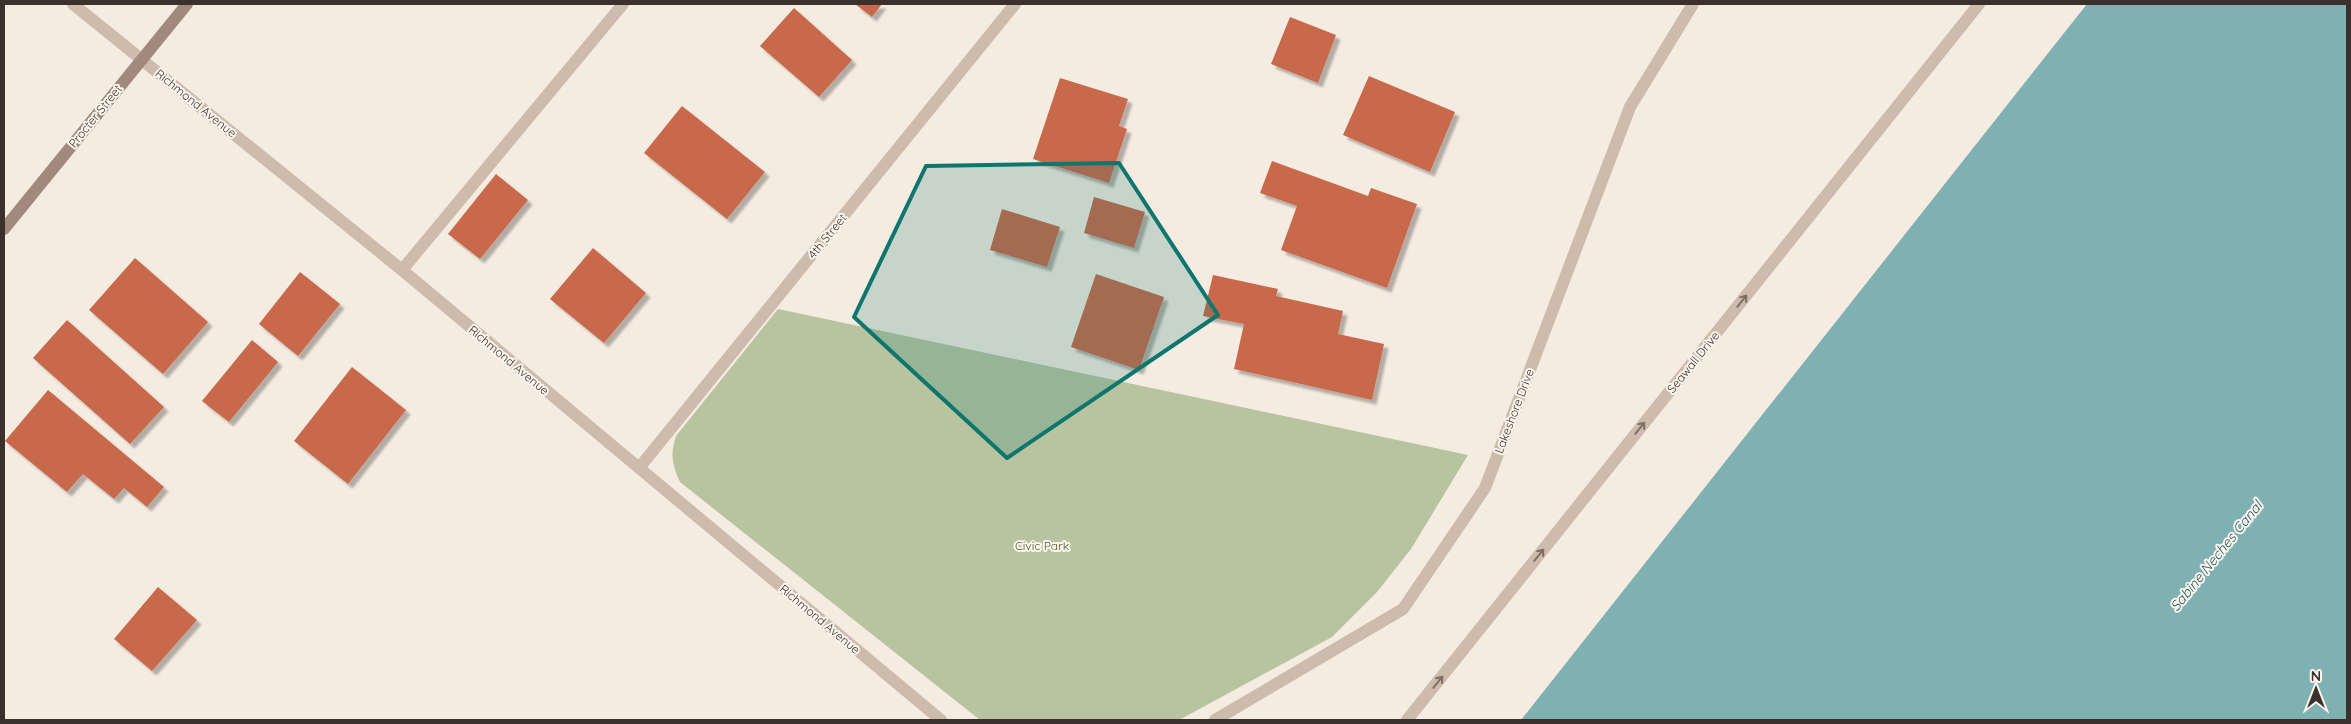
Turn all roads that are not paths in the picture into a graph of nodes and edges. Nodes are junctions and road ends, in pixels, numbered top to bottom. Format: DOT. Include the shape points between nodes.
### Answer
graph roads {
  1 [pos="73,4"];
  2 [pos="187,4"];
  3 [pos="623,4"];
  4 [pos="1015,4"];
  5 [pos="1693,4"];
  6 [pos="1979,4"];
  7 [pos="142,59"];
  8 [pos="4,229"];
  9 [pos="402,270"];
  10 [pos="639,468"];
  11 [pos="941,720"];
  12 [pos="1216,720"];
  13 [pos="1407,720"];
  1 -- 7 [label="street, Richmond Avenue"];
  2 -- 7 [label="main road, Procter Street"];
  3 -- 9 [label="street"];
  4 -- 10 [label="street, 4th Street"];
  5 -- 12 [label="street, Lakeshore Drive" via="1630,107 1485,488 1403,609"];
  13 -- 6 [label="street, Seawall Drive, one-way"];
  7 -- 8 [label="main road, Procter Street"];
  7 -- 9 [label="street, Richmond Avenue"];
  9 -- 10 [label="street, Richmond Avenue"];
  10 -- 11 [label="street, Richmond Avenue"];
}
